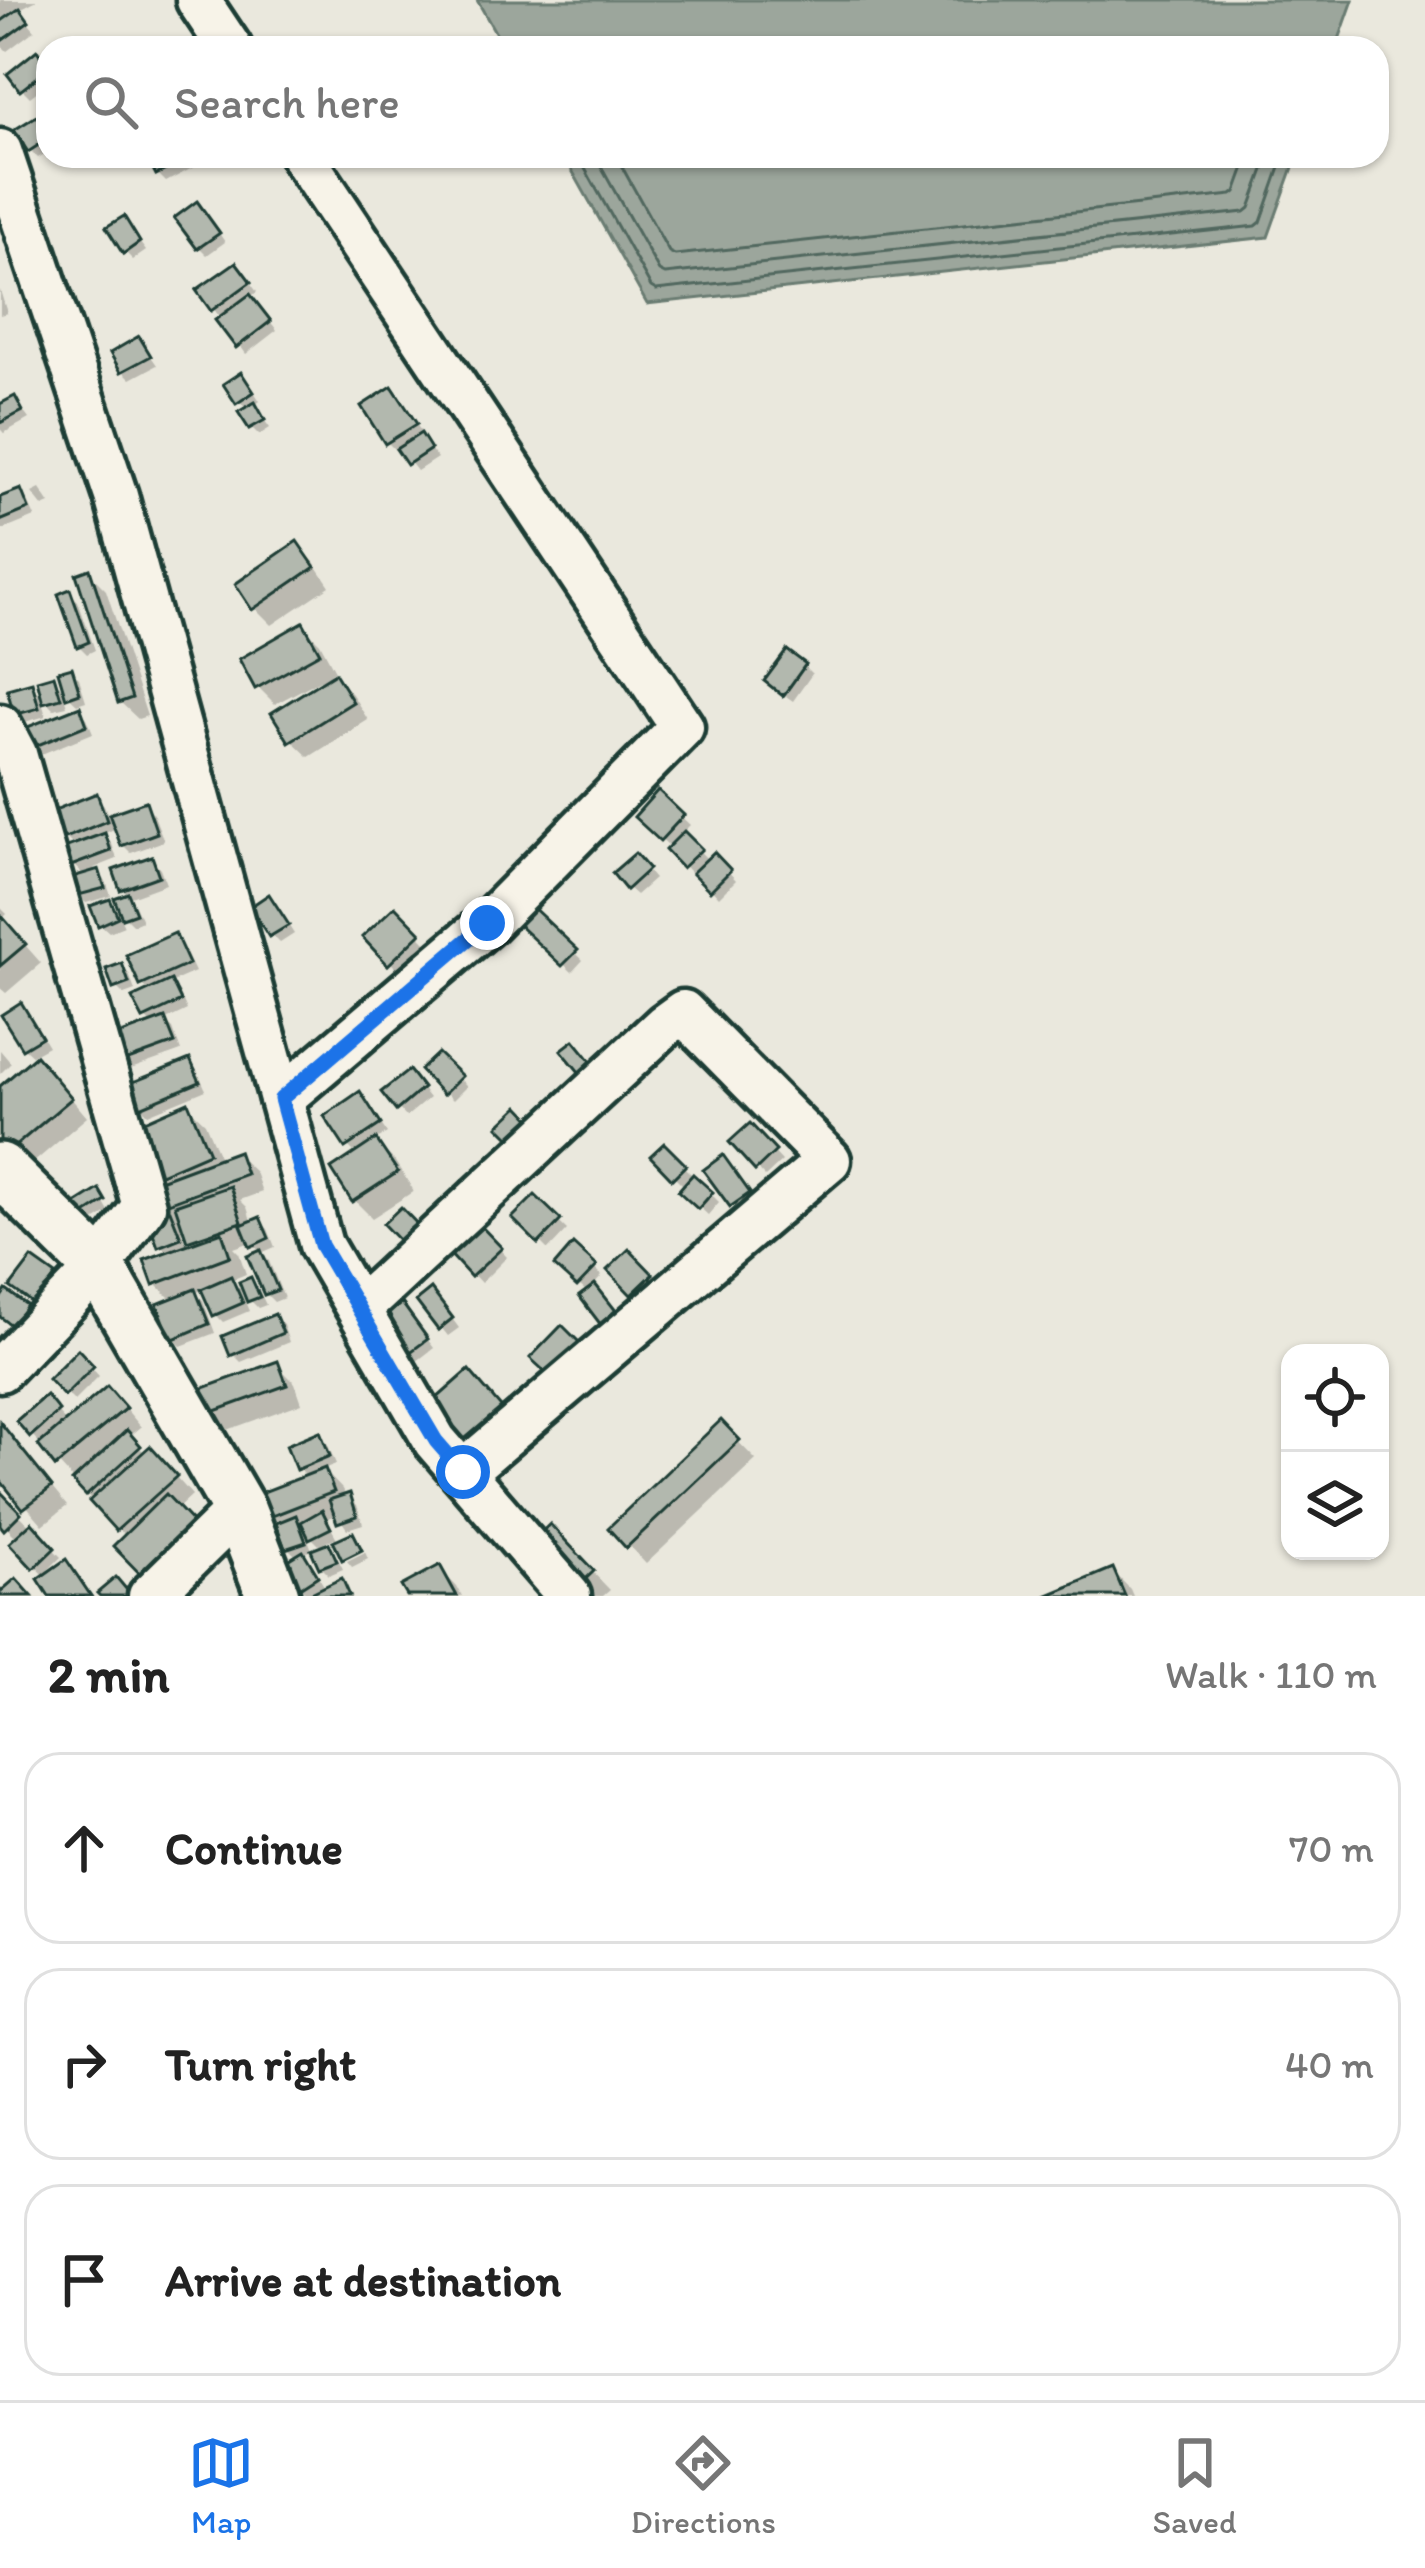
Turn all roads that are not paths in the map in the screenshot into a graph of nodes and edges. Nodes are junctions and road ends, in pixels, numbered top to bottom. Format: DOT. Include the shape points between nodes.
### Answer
graph roads {
  1 [pos="198,0"];
  2 [pos="222,36"];
  3 [pos="0,151"];
  4 [pos="310,168"];
  5 [pos="0,726"];
  6 [pos="281,1099"];
  7 [pos="0,1169"];
  8 [pos="99,1267"];
  9 [pos="359,1309"];
  10 [pos="0,1370"];
  11 [pos="463,1472"];
  12 [pos="239,1509"];
  13 [pos="150,1596"];
  14 [pos="274,1596"];
  15 [pos="569,1596"];
  1 -- 2 [label="street"];
  3 -- 6 [label="street" via="116,496"];
  4 -- 6 [label="street" via="682,727 487,923"];
  5 -- 8 [label="street" via="16,754 144,1206"];
  6 -- 9 [label="street" via="321,1245"];
  7 -- 8 [label="main road"];
  8 -- 10 [label="street"];
  8 -- 12 [label="main road"];
  9 -- 11 [label="street" via="436,1441"];
  9 -- 11 [label="street" via="683,1012 830,1160"];
  11 -- 15 [label="street"];
  12 -- 13 [label="street"];
  12 -- 14 [label="main road"];
}
